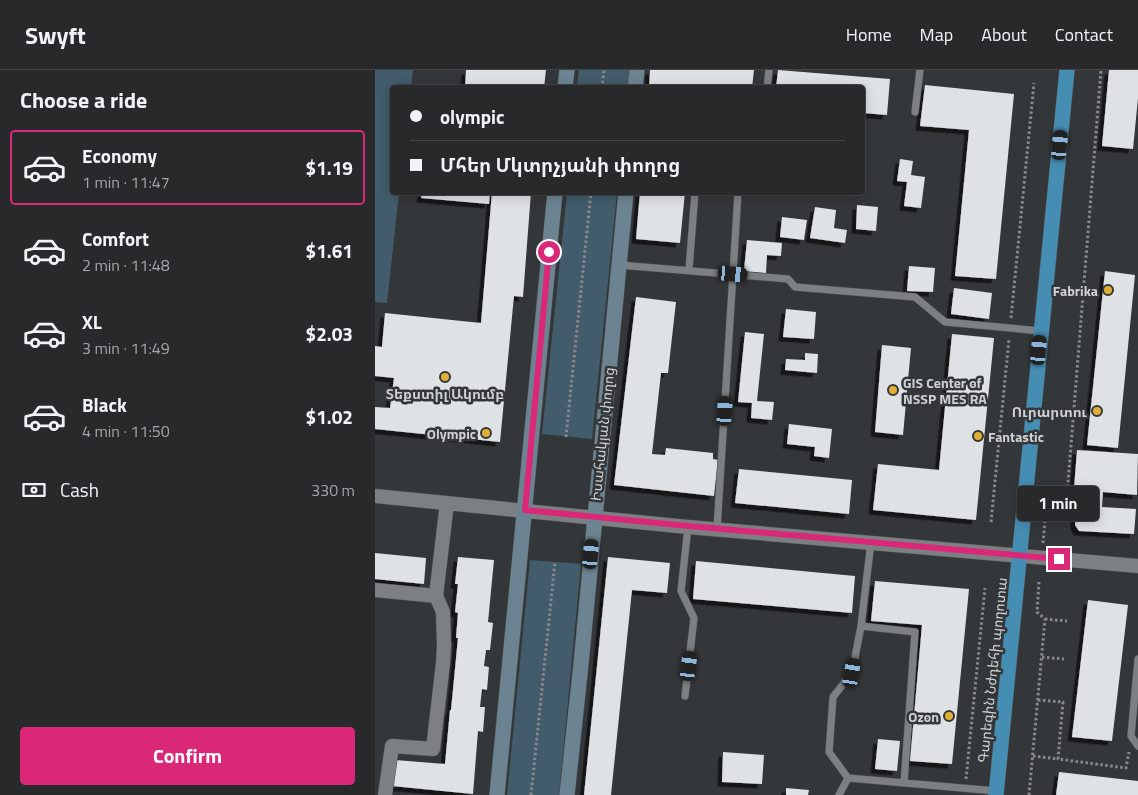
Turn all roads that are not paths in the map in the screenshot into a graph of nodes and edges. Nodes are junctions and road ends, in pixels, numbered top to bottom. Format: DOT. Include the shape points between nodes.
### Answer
graph roads {
  1 [pos="567,70"];
  2 [pos="637,70"];
  3 [pos="769,70"];
  4 [pos="920,70"];
  5 [pos="1067,70"];
  6 [pos="565,85"];
  7 [pos="635,85"];
  8 [pos="767,85"];
  9 [pos="915,112"];
  10 [pos="555,195"];
  11 [pos="626,195"];
  12 [pos="695,195"];
  13 [pos="738,195"];
  14 [pos="619,265"];
  15 [pos="689,270"];
  16 [pos="733,274"];
  17 [pos="1041,331"];
  18 [pos="375,496"];
  19 [pos="447,503"];
  20 [pos="525,510"];
  21 [pos="594,517"];
  22 [pos="688,526"];
  23 [pos="717,529"];
  24 [pos="871,542"];
  25 [pos="1019,555"];
  26 [pos="1138,566"];
  27 [pos="375,590"];
  28 [pos="436,596"];
  29 [pos="861,626"];
  30 [pos="1138,659"];
  31 [pos="685,696"];
  32 [pos="1138,746"];
  33 [pos="848,778"];
  34 [pos="904,783"];
  35 [pos="996,793"];
  36 [pos="385,795"];
  37 [pos="497,795"];
  38 [pos="567,795"];
  39 [pos="839,795"];
  1 -- 6 [label="street"];
  2 -- 7 [label="street"];
  3 -- 8 [label="lane"];
  4 -- 9 [label="lane"];
  5 -- 17 [label="highway, Գարեգին Նժդեհի պողոտա"];
  10 -- 20 [label="street"];
  11 -- 14 [label="street, Իսահակյան փողոց"];
  12 -- 15 [label="lane"];
  13 -- 16 [label="lane"];
  14 -- 15 [label="lane"];
  14 -- 21 [label="street, Իսահակյան փողոց"];
  15 -- 16 [label="lane"];
  16 -- 17 [label="lane" via="788,279 795,287 915,297 945,322"];
  16 -- 23 [label="lane"];
  17 -- 25 [label="highway, Գարեգին Նժդեհի պողոտա"];
  18 -- 19 [label="street"];
  19 -- 20 [label="street"];
  19 -- 28 [label="street"];
  20 -- 21 [label="street"];
  20 -- 37 [label="street"];
  21 -- 22 [label="street"];
  21 -- 38 [label="street, Իսահակյան փողոց"];
  22 -- 23 [label="street"];
  22 -- 31 [label="lane" via="681,591 694,618"];
  23 -- 24 [label="street"];
  24 -- 25 [label="street"];
  24 -- 29 [label="lane"];
  25 -- 26 [label="street"];
  25 -- 35 [label="highway, Գարեգին Նժդեհի պողոտա"];
  27 -- 28 [label="street"];
  28 -- 36 [label="street" via="443,612 443,654 433,749 392,746"];
  29 -- 33 [label="lane" via="852,673 833,697 829,752"];
  29 -- 34 [label="lane" via="915,632"];
  30 -- 32 [label="lane" via="1131,736"];
  33 -- 34 [label="lane"];
  33 -- 39 [label="lane"];
  34 -- 35 [label="lane"];
}
